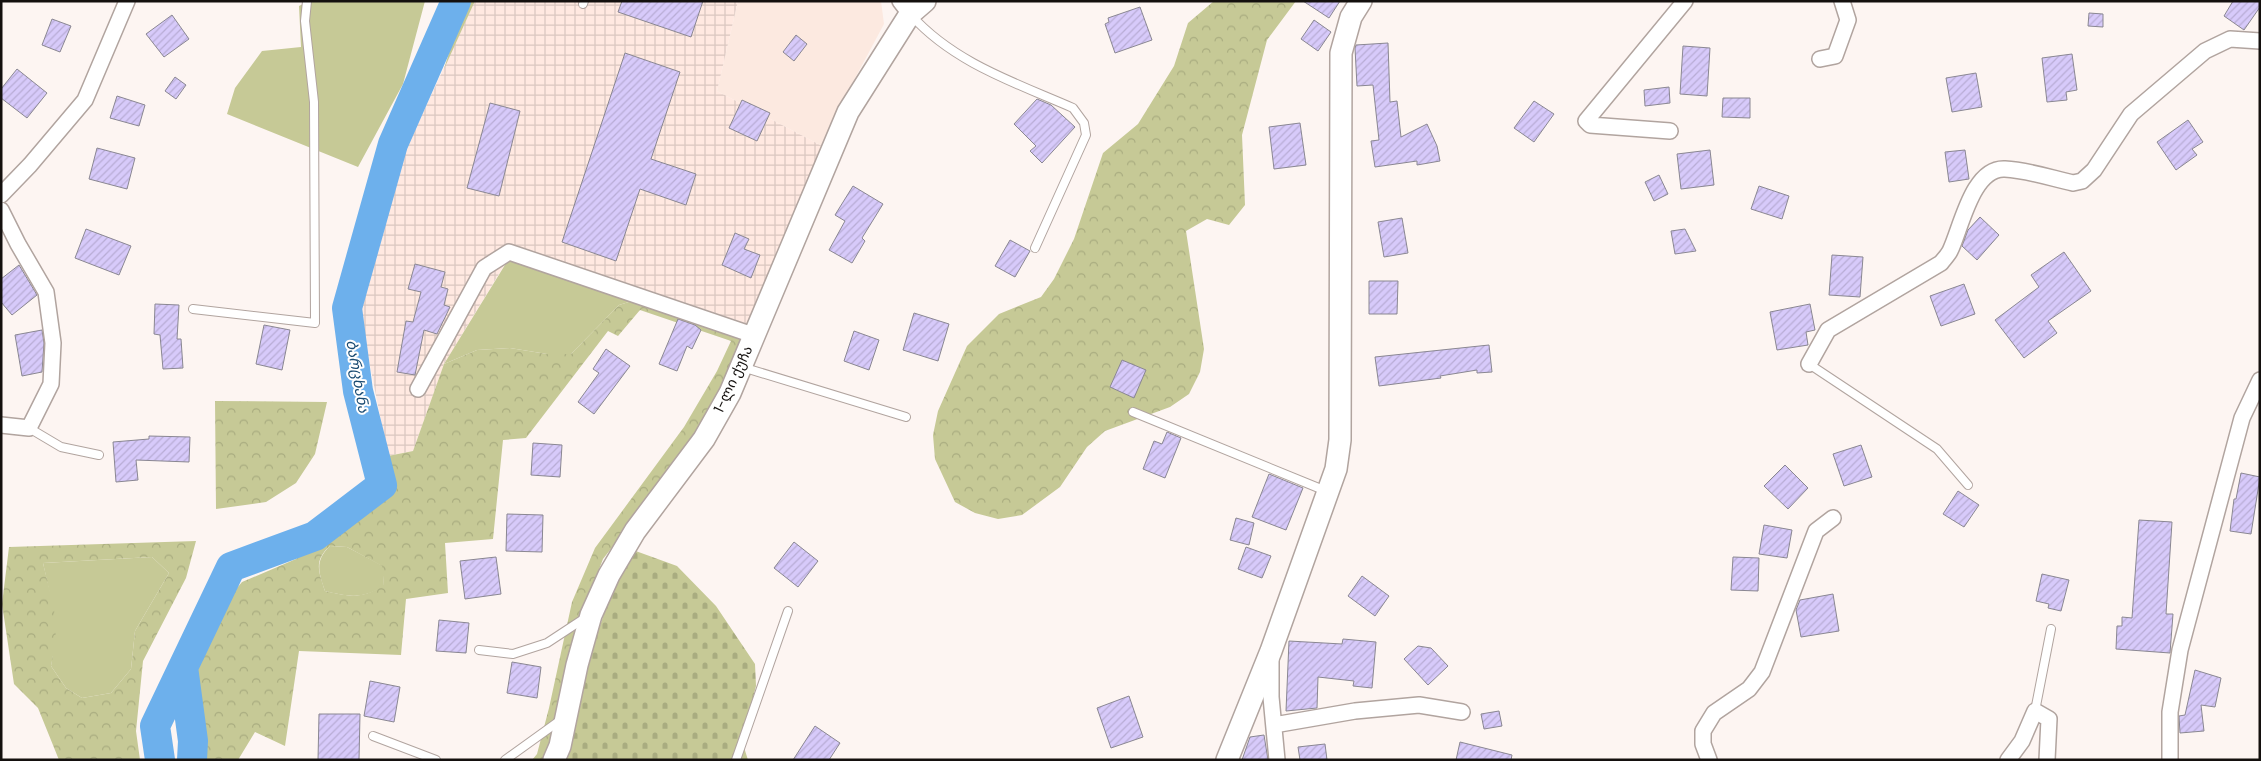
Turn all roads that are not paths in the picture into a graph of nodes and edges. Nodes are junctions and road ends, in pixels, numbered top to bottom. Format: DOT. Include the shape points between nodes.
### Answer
graph roads {
  1 [pos="127,1"];
  2 [pos="307,1"];
  3 [pos="1361,1"];
  4 [pos="1685,1"];
  5 [pos="1842,1"];
  6 [pos="912,5"];
  7 [pos="2260,41"];
  8 [pos="1820,58"];
  9 [pos="1670,131"];
  10 [pos="1,195"];
  11 [pos="1,210"];
  12 [pos="1035,248"];
  13 [pos="193,309"];
  14 [pos="754,335"];
  15 [pos="1809,364"];
  16 [pos="740,366"];
  17 [pos="2260,380"];
  18 [pos="418,389"];
  19 [pos="1134,412"];
  20 [pos="906,417"];
  21 [pos="1,425"];
  22 [pos="29,428"];
  23 [pos="99,455"];
  24 [pos="1968,485"];
  25 [pos="1328,492"];
  26 [pos="1833,518"];
  27 [pos="788,610"];
  28 [pos="591,615"];
  29 [pos="2051,628"];
  30 [pos="479,650"];
  31 [pos="1271,651"];
  32 [pos="1462,712"];
  33 [pos="2035,712"];
  34 [pos="568,715"];
  35 [pos="1274,724"];
  36 [pos="374,736"];
  37 [pos="436,760"];
  38 [pos="505,760"];
  39 [pos="554,760"];
  40 [pos="736,760"];
  41 [pos="1227,760"];
  42 [pos="1277,760"];
  43 [pos="1709,760"];
  44 [pos="2008,760"];
  45 [pos="2047,760"];
  46 [pos="2170,760"];
  1 -- 10 [label="street" via="85,100"];
  2 -- 13 [label="lane" via="305,22 314,102 315,323"];
  3 -- 25 [label="street" via="1352,17 1341,53 1340,440 1336,469"];
  4 -- 9 [label="street" via="1586,122 1590,125"];
  5 -- 8 [label="street" via="1848,20 1835,56"];
  6 -- 12 [label="lane" via="936,39 971,63 1073,108 1084,122 1086,135"];
  6 -- 14 [label="street, 1-ლი ქუჩა" via="848,112"];
  7 -- 15 [label="street" via="2230,39 2205,52 2131,114 2094,170 2082,181 2073,183 2002,168 1986,175 1974,192 1950,252 1941,263 1828,330"];
  11 -- 22 [label="street" via="46,292 53,343 51,384"];
  14 -- 16 [label="street, 1-ლი ქუჩა"];
  14 -- 18 [label="street" via="509,252 484,268"];
  15 -- 24 [label="lane" via="1937,449"];
  16 -- 20 [label="lane"];
  16 -- 28 [label="street, 1-ლი ქუჩა" via="730,393 704,439 635,531 609,575"];
  17 -- 46 [label="street" via="2242,418 2180,650 2170,712"];
  19 -- 25 [label="lane"];
  21 -- 22 [label="street"];
  22 -- 23 [label="lane" via="61,448"];
  25 -- 31 [label="street"];
  26 -- 43 [label="street" via="1816,532 1762,672 1749,689 1714,713 1703,731 1703,744"];
  27 -- 40 [label="lane"];
  28 -- 30 [label="lane" via="547,643 513,654"];
  28 -- 34 [label="street, 1-ლი ქუჩა"];
  29 -- 33 [label="lane"];
  31 -- 35 [label="street"];
  31 -- 41 [label="street"];
  32 -- 35 [label="street" via="1420,705"];
  33 -- 44 [label="street" via="2022,741"];
  33 -- 45 [label="street" via="2050,719"];
  34 -- 38 [label="lane"];
  34 -- 39 [label="street, 1-ლი ქუჩა"];
  35 -- 42 [label="street"];
  36 -- 37 [label="lane"];
}
